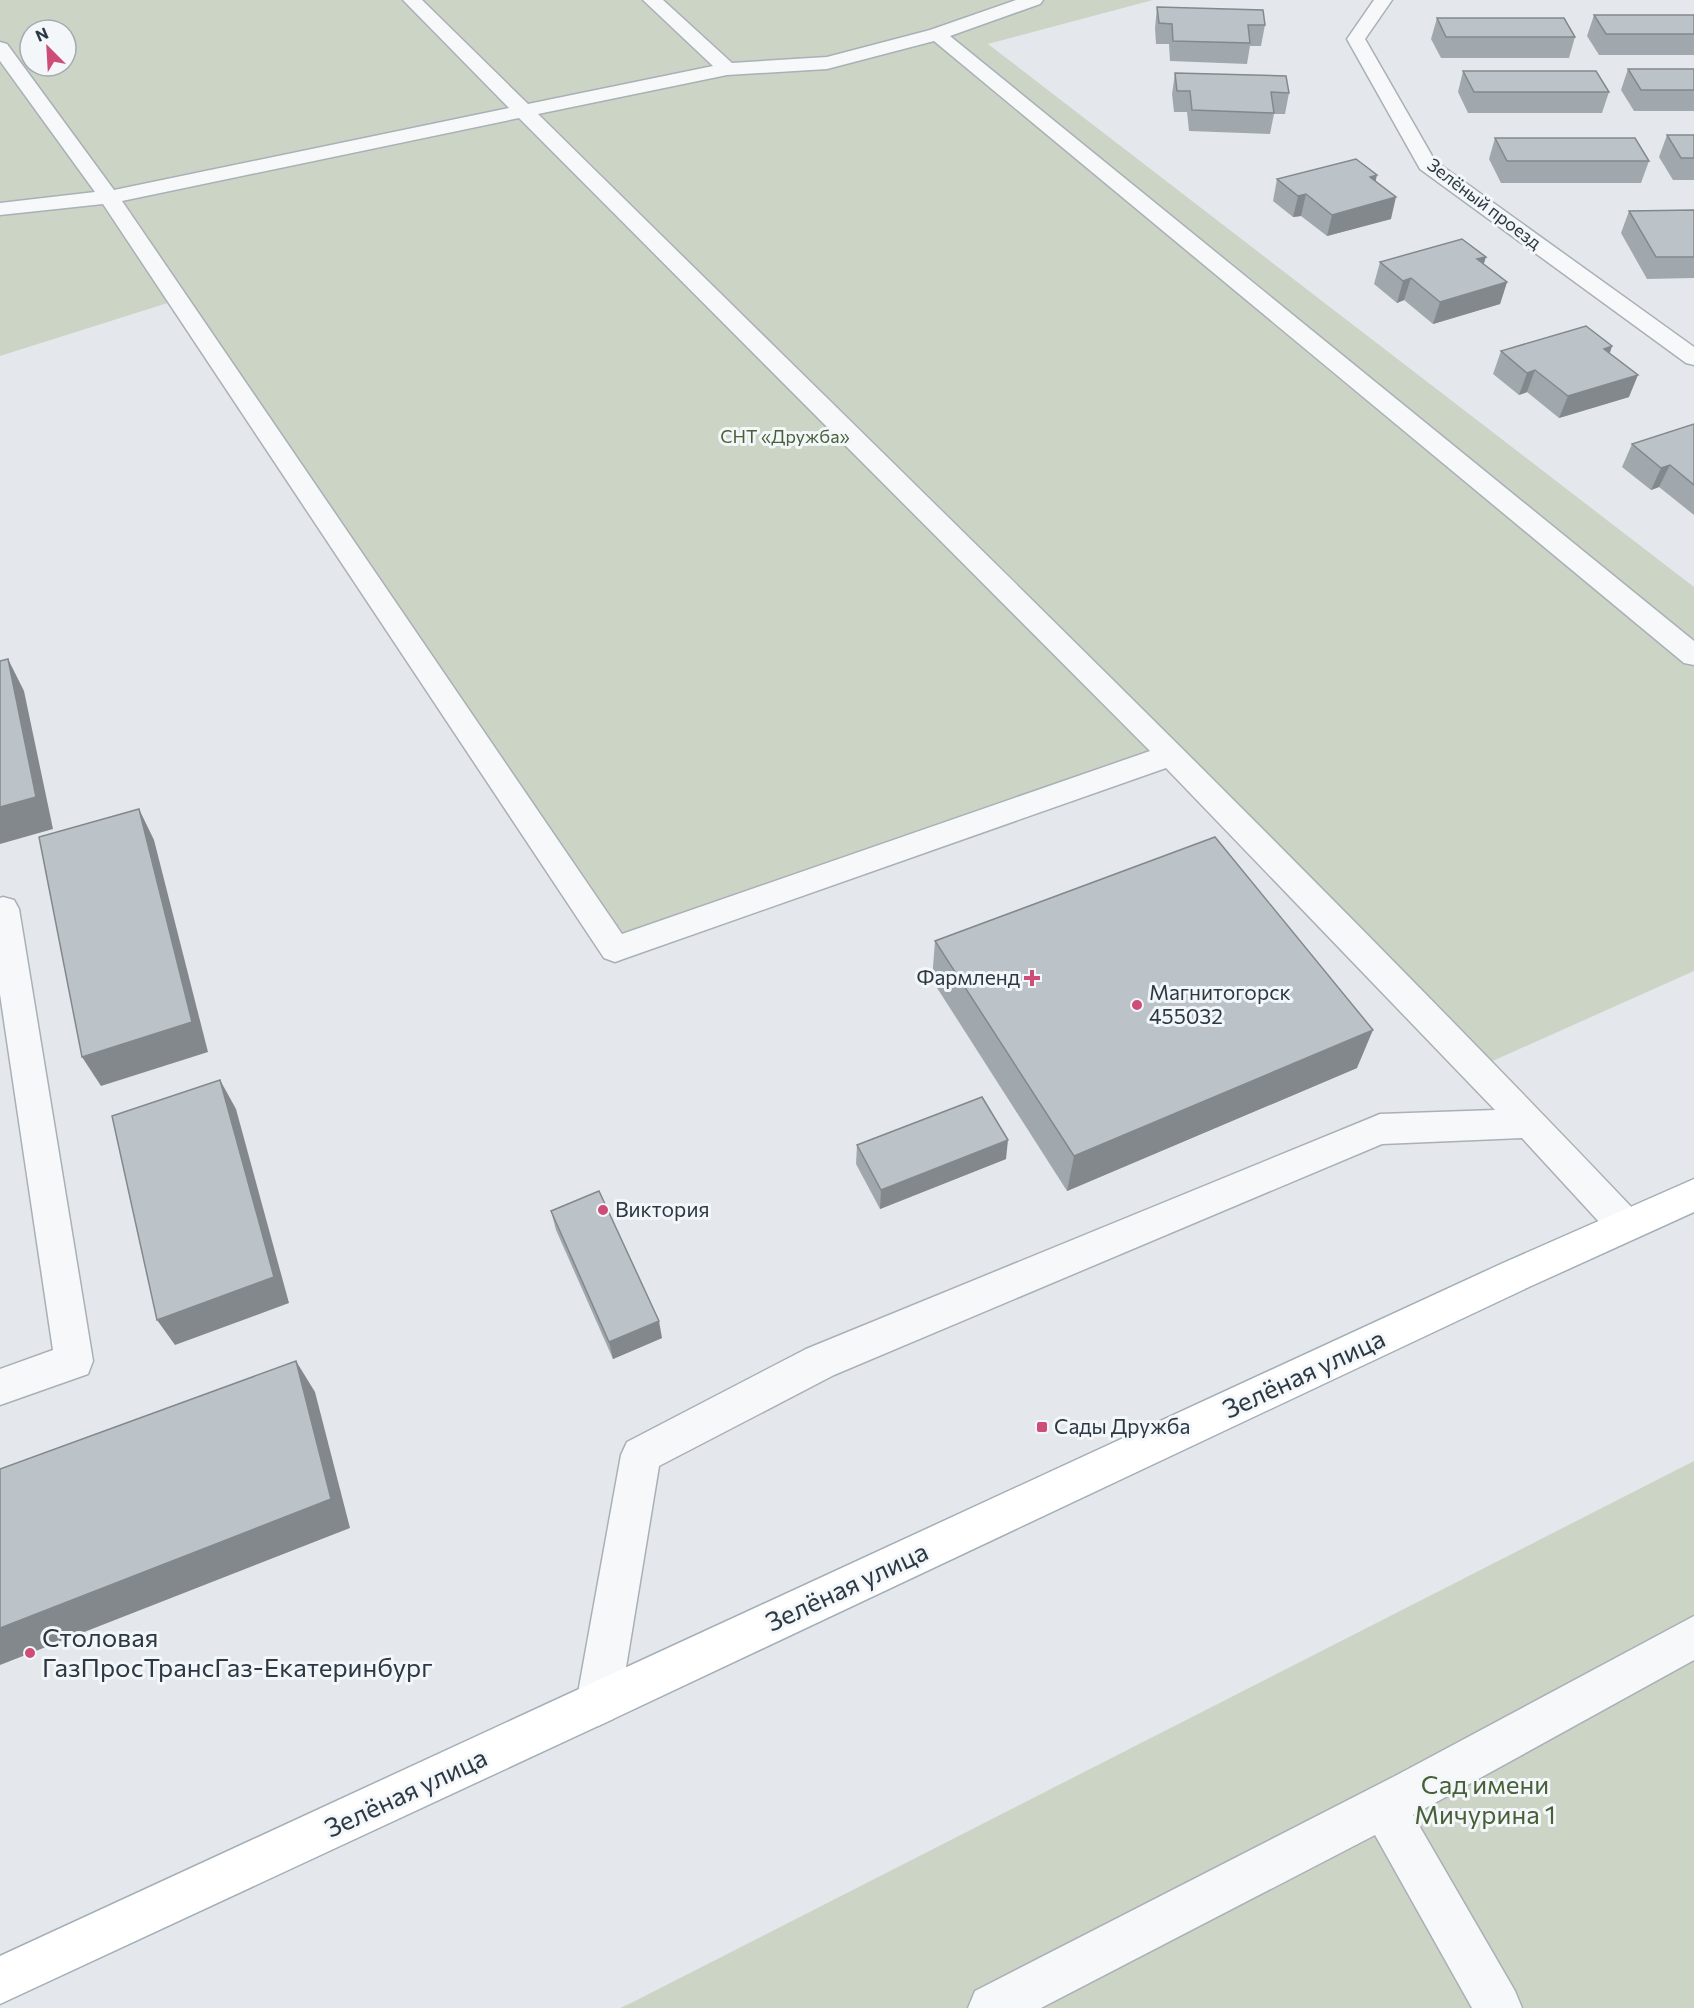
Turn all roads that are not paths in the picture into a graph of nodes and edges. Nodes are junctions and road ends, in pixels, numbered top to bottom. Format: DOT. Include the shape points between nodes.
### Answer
graph roads {
  1 [pos="412,0"];
  2 [pos="652,0"];
  3 [pos="1034,0"];
  4 [pos="1383,0"];
  5 [pos="937,34"];
  6 [pos="0,48"];
  7 [pos="727,69"];
  8 [pos="524,111"];
  9 [pos="109,198"];
  10 [pos="0,209"];
  11 [pos="1694,358"];
  12 [pos="1694,656"];
  13 [pos="1171,755"];
  14 [pos="3,909"];
  15 [pos="1530,1123"];
  16 [pos="1694,1195"];
  17 [pos="1625,1226"];
  18 [pos="0,1387"];
  19 [pos="1694,1636"];
  20 [pos="598,1704"];
  21 [pos="1384,1807"];
  22 [pos="0,1980"];
  23 [pos="992,2008"];
  24 [pos="1498,2008"];
  1 -- 8 [label="street"];
  2 -- 7 [label="street"];
  3 -- 5 [label="street"];
  4 -- 11 [label="street, Зелёный проезд" via="1356,39 1427,165"];
  5 -- 7 [label="street" via="827,63"];
  5 -- 12 [label="street"];
  6 -- 9 [label="street"];
  7 -- 8 [label="street"];
  8 -- 9 [label="street"];
  8 -- 13 [label="street"];
  9 -- 10 [label="street"];
  9 -- 13 [label="street" via="615,949"];
  13 -- 15 [label="street"];
  14 -- 18 [label="street" via="74,1361"];
  15 -- 17 [label="street"];
  15 -- 20 [label="street" via="1380,1129 820,1362 641,1455"];
  16 -- 17 [label="main road, Зелёная улица"];
  17 -- 20 [label="main road, Зелёная улица"];
  19 -- 21 [label="street"];
  20 -- 22 [label="main road, Зелёная улица"];
  21 -- 23 [label="street"];
  21 -- 24 [label="street"];
}
